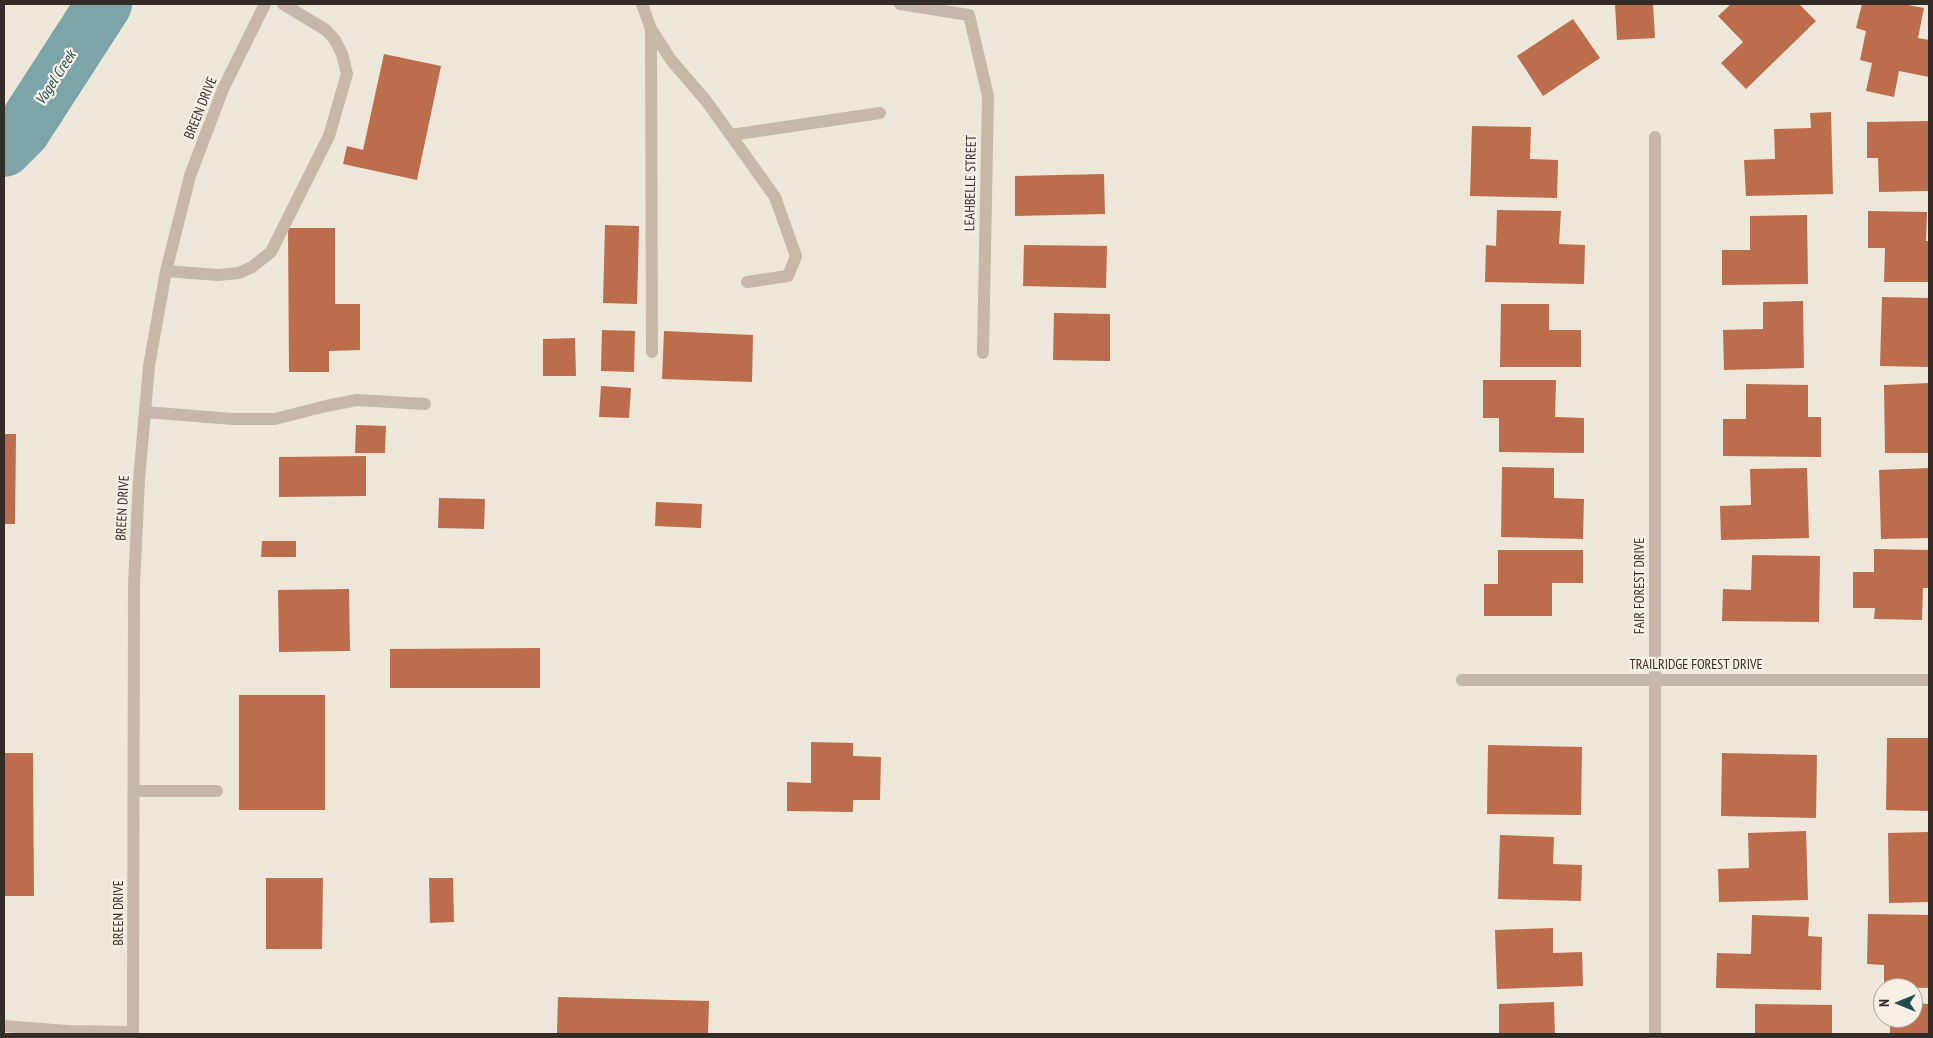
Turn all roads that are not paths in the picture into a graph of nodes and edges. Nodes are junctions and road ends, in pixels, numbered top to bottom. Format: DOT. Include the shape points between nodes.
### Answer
graph roads {
  1 [pos="265,4"];
  2 [pos="283,4"];
  3 [pos="642,4"];
  4 [pos="900,4"];
  5 [pos="651,29"];
  6 [pos="880,113"];
  7 [pos="731,135"];
  8 [pos="1655,137"];
  9 [pos="166,271"];
  10 [pos="747,282"];
  11 [pos="652,352"];
  12 [pos="983,353"];
  13 [pos="425,404"];
  14 [pos="145,412"];
  15 [pos="1462,680"];
  16 [pos="1655,680"];
  17 [pos="1929,680"];
  18 [pos="134,791"];
  19 [pos="217,791"];
  20 [pos="4,1026"];
  21 [pos="133,1033"];
  22 [pos="1655,1034"];
  1 -- 9 [label="street, BREEN DRIVE" via="223,89 190,176"];
  2 -- 9 [label="street" via="326,30 342,54 347,74 329,136 271,252 239,273 218,275"];
  3 -- 5 [label="street"];
  4 -- 12 [label="street, LEAHBELLE STREET" via="970,15 988,96"];
  5 -- 7 [label="street" via="671,60 708,102"];
  5 -- 11 [label="street"];
  6 -- 7 [label="street"];
  7 -- 10 [label="street" via="775,197 796,256 788,276"];
  8 -- 16 [label="street, FAIR FOREST DRIVE"];
  9 -- 14 [label="street, BREEN DRIVE" via="149,366"];
  13 -- 14 [label="street" via="357,400 275,419"];
  14 -- 18 [label="street, BREEN DRIVE" via="134,585"];
  15 -- 16 [label="street, TRAILRIDGE FOREST DRIVE"];
  16 -- 17 [label="street, TRAILRIDGE FOREST DRIVE"];
  16 -- 22 [label="street, FAIR FOREST DRIVE"];
  18 -- 19 [label="street"];
  18 -- 21 [label="street, BREEN DRIVE"];
  20 -- 21 [label="street"];
}
